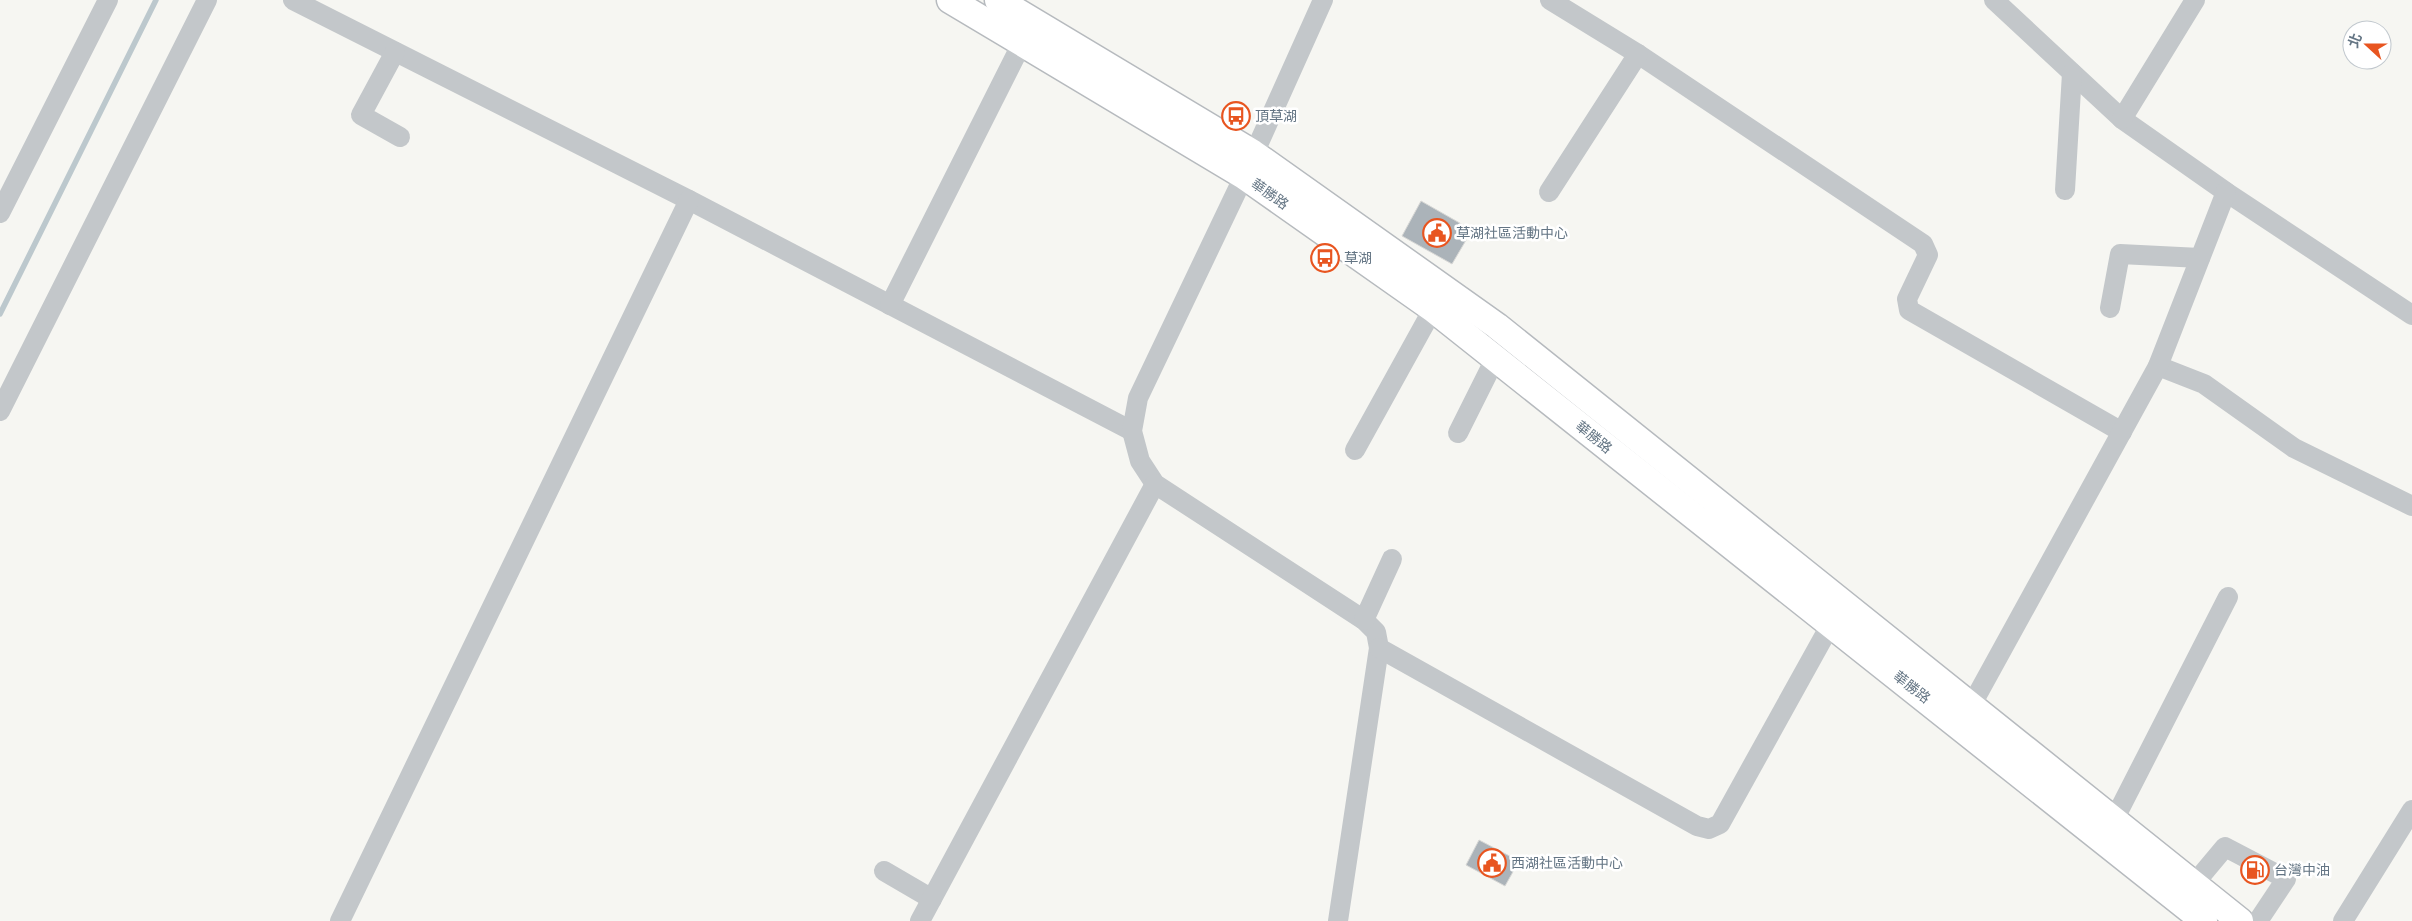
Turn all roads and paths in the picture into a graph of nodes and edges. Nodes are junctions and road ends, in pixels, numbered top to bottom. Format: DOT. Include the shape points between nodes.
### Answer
graph roads {
  1 [pos="108,0"];
  2 [pos="207,0"];
  3 [pos="292,0"];
  4 [pos="950,0"];
  5 [pos="998,0"];
  6 [pos="1323,0"];
  7 [pos="1550,0"];
  8 [pos="1994,0"];
  9 [pos="2195,0"];
  10 [pos="1022,43"];
  11 [pos="395,52"];
  12 [pos="1638,54"];
  13 [pos="2072,73"];
  14 [pos="2122,118"];
  15 [pos="400,136"];
  16 [pos="1249,165"];
  17 [pos="2065,190"];
  18 [pos="1549,192"];
  19 [pos="2226,192"];
  20 [pos="689,200"];
  21 [pos="0,213"];
  22 [pos="2200,258"];
  23 [pos="890,305"];
  24 [pos="2110,308"];
  25 [pos="1433,309"];
  26 [pos="2412,315"];
  27 [pos="1496,357"];
  28 [pos="2158,366"];
  29 [pos="0,412"];
  30 [pos="1132,432"];
  31 [pos="2122,432"];
  32 [pos="1458,433"];
  33 [pos="1355,450"];
  34 [pos="1155,484"];
  35 [pos="2412,506"];
  36 [pos="1392,559"];
  37 [pos="2228,597"];
  38 [pos="1837,613"];
  39 [pos="1364,620"];
  40 [pos="1378,648"];
  41 [pos="1966,715"];
  42 [pos="2412,810"];
  43 [pos="2114,820"];
  44 [pos="884,871"];
  45 [pos="2194,884"];
  46 [pos="932,899"];
  47 [pos="340,921"];
  48 [pos="920,921"];
  49 [pos="1338,921"];
  50 [pos="2204,921"];
  51 [pos="2240,921"];
  52 [pos="2258,921"];
  53 [pos="2343,921"];
  1 -- 21 [label="street"];
  2 -- 29 [label="street"];
  3 -- 11 [label="street"];
  4 -- 10 [label="main road, 華勝路"];
  5 -- 16 [label="main road, 華勝路"];
  6 -- 16 [label="street"];
  7 -- 12 [label="street"];
  8 -- 13 [label="street"];
  9 -- 14 [label="street"];
  10 -- 16 [label="main road, 華勝路"];
  10 -- 23 [label="street"];
  11 -- 15 [label="street" via="361,115"];
  11 -- 20 [label="street"];
  12 -- 18 [label="street"];
  12 -- 31 [label="street" via="1923,244 1928,255 1907,299 1909,310"];
  13 -- 14 [label="street"];
  13 -- 17 [label="street"];
  14 -- 19 [label="street"];
  16 -- 25 [label="main road, 華勝路"];
  16 -- 30 [label="street" via="1138,398"];
  16 -- 38 [label="main road, 華勝路" via="1497,326"];
  19 -- 22 [label="street"];
  19 -- 26 [label="street"];
  20 -- 23 [label="street"];
  20 -- 47 [label="street"];
  22 -- 24 [label="street" via="2120,254"];
  22 -- 28 [label="street"];
  23 -- 30 [label="street"];
  25 -- 27 [label="main road, 華勝路"];
  25 -- 33 [label="street"];
  27 -- 32 [label="street"];
  27 -- 38 [label="main road, 華勝路" via="1616,455"];
  28 -- 31 [label="street"];
  28 -- 35 [label="street" via="2204,384 2294,448"];
  30 -- 34 [label="street" via="1140,461"];
  31 -- 41 [label="street"];
  34 -- 39 [label="street"];
  34 -- 46 [label="street"];
  36 -- 39 [label="street"];
  37 -- 43 [label="street"];
  38 -- 40 [label="street" via="1720,824 1709,829 1697,826"];
  38 -- 41 [label="main road, 華勝路"];
  39 -- 40 [label="street" via="1376,632"];
  40 -- 49 [label="street"];
  41 -- 43 [label="main road, 華勝路"];
  41 -- 50 [label="main road, 華勝路"];
  42 -- 53 [label="street"];
  43 -- 45 [label="main road, 華勝路"];
  44 -- 46 [label="street"];
  45 -- 51 [label="main road, 華勝路"];
  45 -- 52 [label="street" via="2225,847 2286,879"];
  46 -- 48 [label="street"];
}
